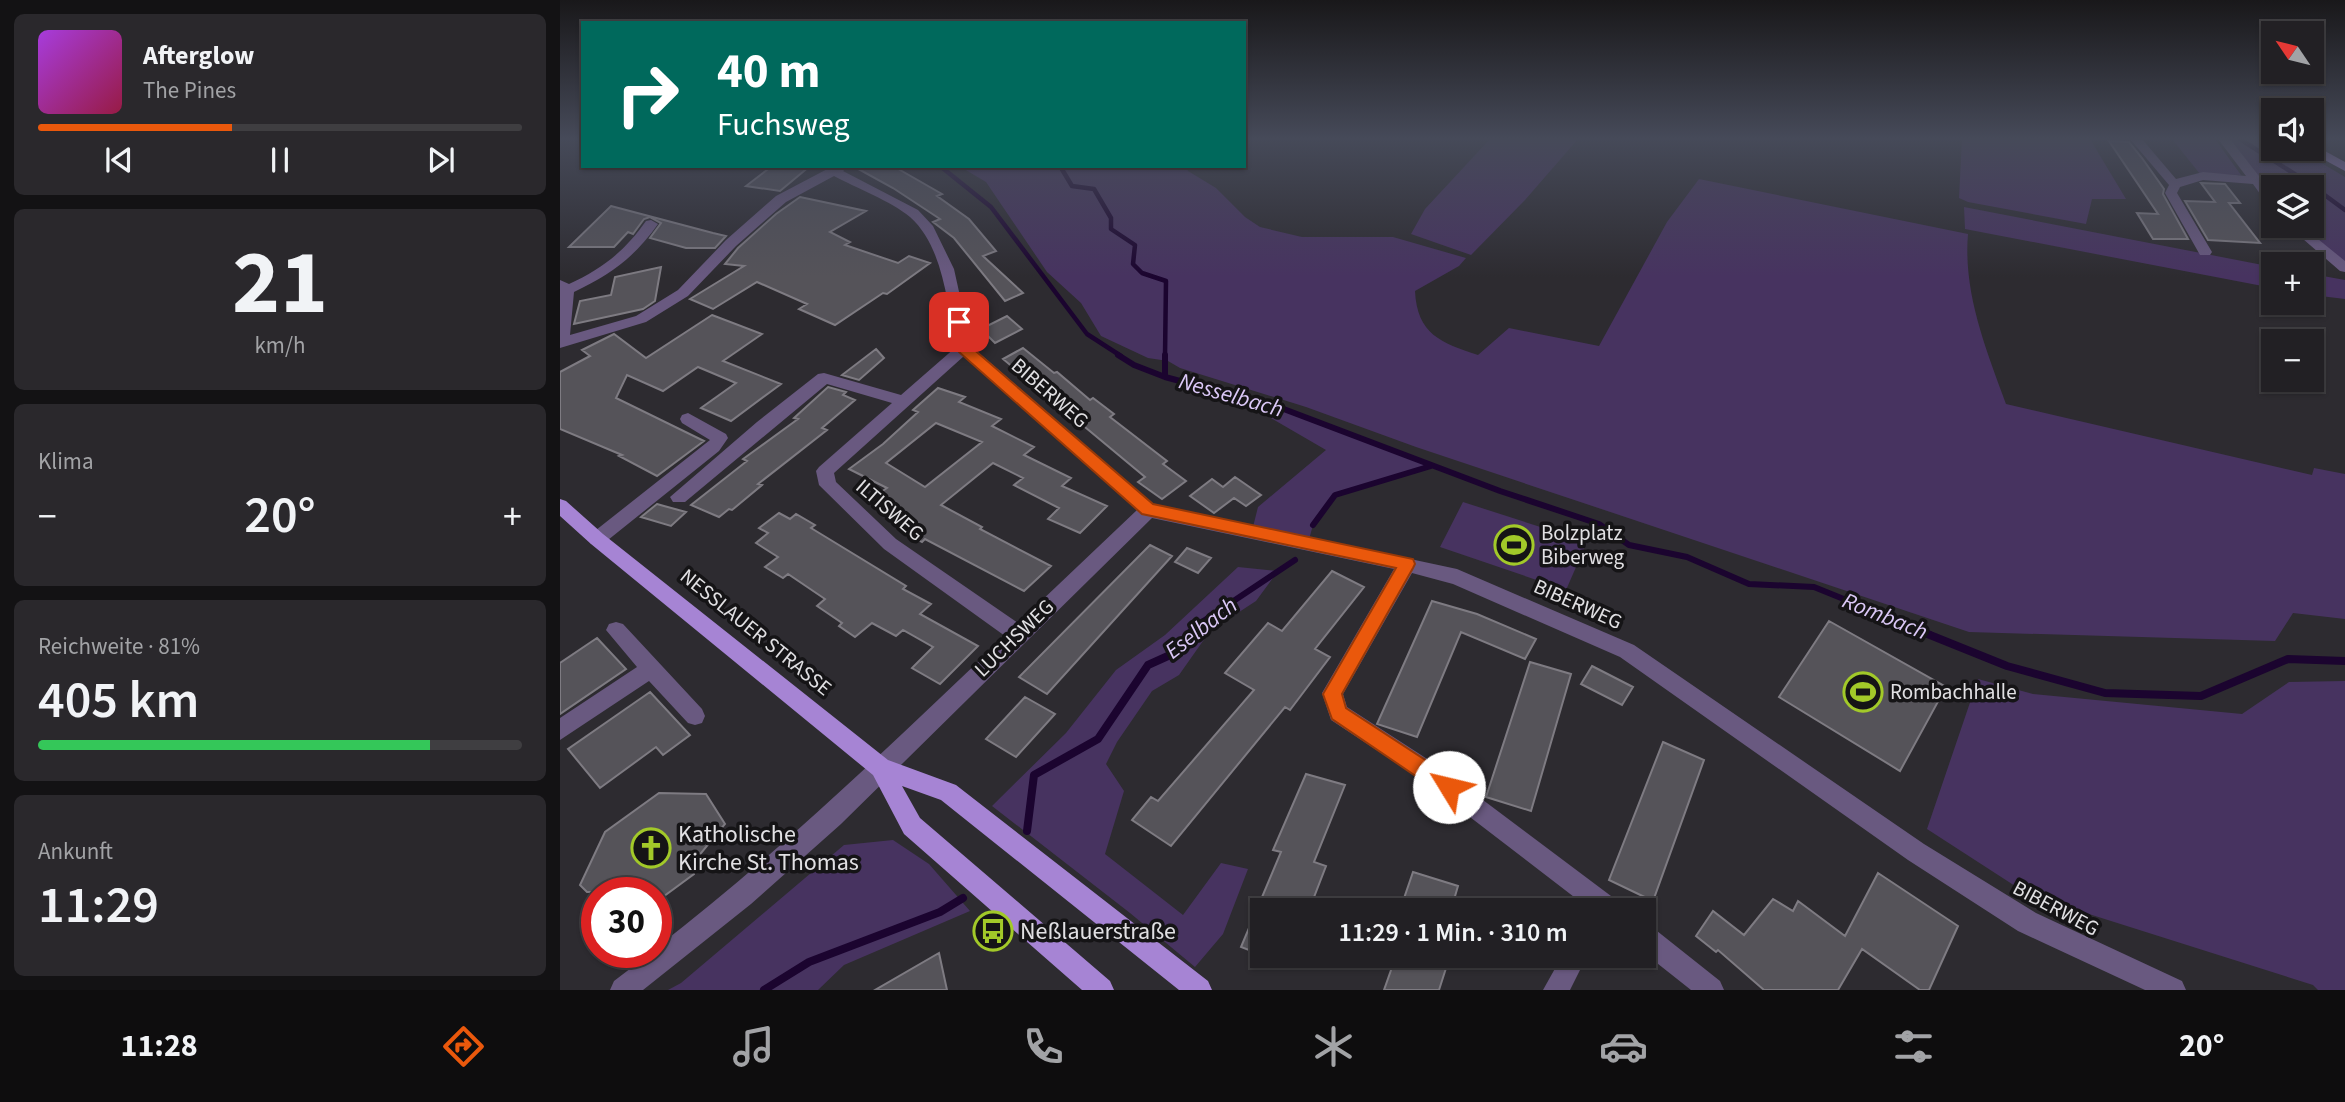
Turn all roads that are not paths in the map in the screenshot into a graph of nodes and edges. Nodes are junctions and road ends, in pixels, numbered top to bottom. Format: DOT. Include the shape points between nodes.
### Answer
graph roads {
  1 [pos="806,185"];
  2 [pos="866,185"];
  3 [pos="2175,185"];
  4 [pos="651,224"];
  5 [pos="2309,238"];
  6 [pos="2205,252"];
  7 [pos="2345,268"];
  8 [pos="564,287"];
  9 [pos="561,342"];
  10 [pos="964,348"];
  11 [pos="904,401"];
  12 [pos="688,419"];
  13 [pos="679,497"];
  14 [pos="560,506"];
  15 [pos="1148,510"];
  16 [pos="597,539"];
  17 [pos="1407,564"];
  18 [pos="616,630"];
  19 [pos="1018,634"];
  20 [pos="650,669"];
  21 [pos="695,716"];
  22 [pos="560,730"];
  23 [pos="881,768"];
  24 [pos="1590,898"];
  25 [pos="1656,946"];
  26 [pos="1568,968"];
  27 [pos="623,990"];
  28 [pos="1101,990"];
  29 [pos="1199,990"];
  30 [pos="1556,990"];
  31 [pos="1711,990"];
  32 [pos="2173,990"];
  1 -- 9 [label="street" via="781,199 673,300 641,319"];
  2 -- 10 [label="street" via="913,214 928,229 947,269"];
  3 -- 6 [label="street" via="2171,193"];
  4 -- 8 [label="street" via="624,260 601,275"];
  5 -- 7 [label="street"];
  8 -- 9 [label="street"];
  10 -- 11 [label="street, ILTISWEG"];
  10 -- 15 [label="street, BIBERWEG"];
  11 -- 13 [label="street" via="824,378"];
  11 -- 19 [label="street, ILTISWEG" via="825,471 828,485 890,544"];
  12 -- 16 [label="street" via="720,438"];
  14 -- 16 [label="main road, NESSLAUER STRASSE"];
  15 -- 17 [label="street, BIBERWEG"];
  15 -- 19 [label="street, LUCHSWEG"];
  16 -- 23 [label="main road, NESSLAUER STRASSE"];
  17 -- 24 [label="street" via="1332,694 1338,713 1427,771"];
  17 -- 32 [label="street, BIBERWEG" via="1457,577 1637,656 1783,762 2027,922"];
  18 -- 20 [label="street"];
  19 -- 23 [label="street, LUCHSWEG"];
  20 -- 21 [label="street"];
  20 -- 22 [label="street"];
  23 -- 27 [label="street, LUCHSWEG" via="743,896"];
  23 -- 28 [label="main road, NESSLAUER STRASSE" via="912,827"];
  23 -- 29 [label="main road, NESSLAUER STRASSE" via="948,792"];
  25 -- 31 [label="street"];
  26 -- 30 [label="street"];
}
